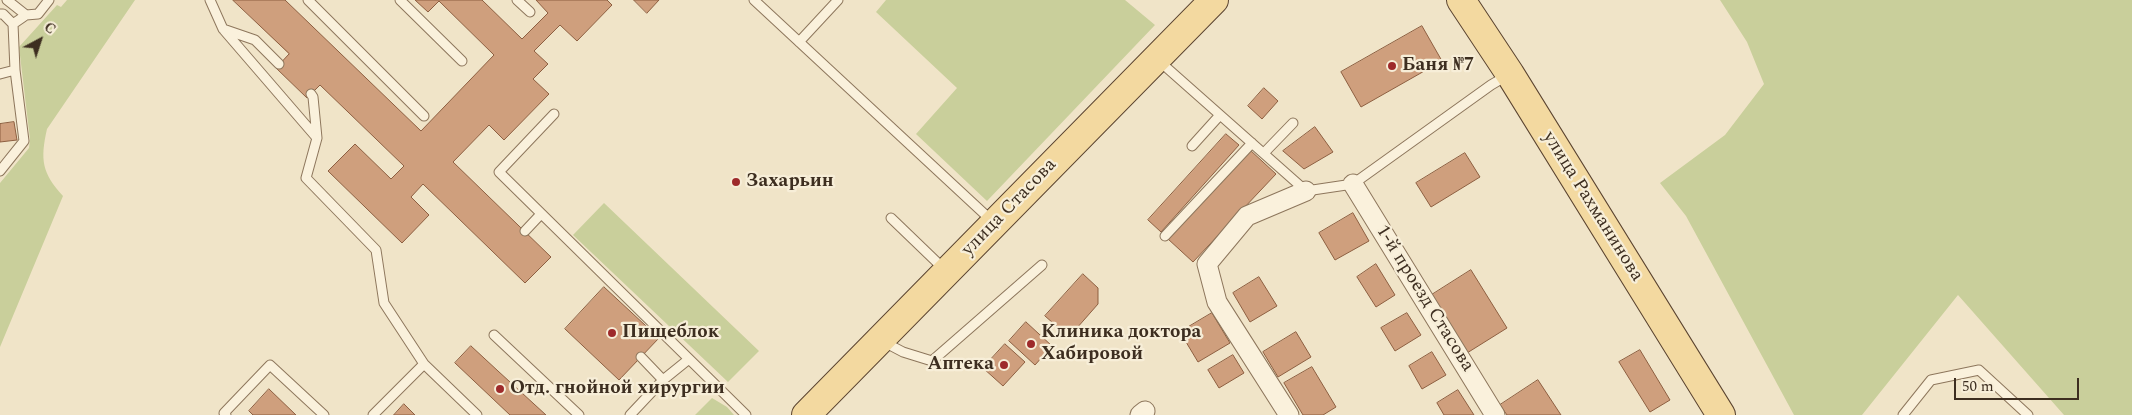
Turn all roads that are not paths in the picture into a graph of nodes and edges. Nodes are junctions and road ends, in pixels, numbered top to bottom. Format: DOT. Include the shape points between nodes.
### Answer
graph roads {
  1 [pos="7,0"];
  2 [pos="49,0"];
  3 [pos="210,0"];
  4 [pos="308,0"];
  5 [pos="400,0"];
  6 [pos="517,0"];
  7 [pos="754,0"];
  8 [pos="838,0"];
  9 [pos="1214,0"];
  10 [pos="1462,0"];
  11 [pos="530,12"];
  12 [pos="0,14"];
  13 [pos="26,16"];
  14 [pos="13,24"];
  15 [pos="222,29"];
  16 [pos="799,42"];
  17 [pos="1156,59"];
  18 [pos="462,61"];
  19 [pos="279,64"];
  20 [pos="15,70"];
  21 [pos="0,74"];
  22 [pos="1510,74"];
  23 [pos="311,94"];
  24 [pos="554,114"];
  25 [pos="1220,115"];
  26 [pos="424,116"];
  27 [pos="1293,123"];
  28 [pos="317,138"];
  29 [pos="1252,143"];
  30 [pos="1192,146"];
  31 [pos="1264,153"];
  32 [pos="0,171"];
  33 [pos="1353,184"];
  34 [pos="1306,191"];
  35 [pos="542,214"];
  36 [pos="890,218"];
  37 [pos="994,224"];
  38 [pos="524,231"];
  39 [pos="1165,236"];
  40 [pos="1042,265"];
  41 [pos="947,272"];
  42 [pos="494,335"];
  43 [pos="879,340"];
  44 [pos="641,357"];
  45 [pos="689,359"];
  46 [pos="424,364"];
  47 [pos="663,380"];
  48 [pos="471,413"];
  49 [pos="226,415"];
  50 [pos="324,415"];
  51 [pos="373,415"];
  52 [pos="579,415"];
  53 [pos="630,415"];
  54 [pos="746,415"];
  55 [pos="806,415"];
  56 [pos="1289,415"];
  57 [pos="1495,415"];
  58 [pos="1721,415"];
  59 [pos="1903,415"];
  60 [pos="2028,415"];
  1 -- 13 [label="lane"];
  2 -- 13 [label="lane" via="38,14"];
  3 -- 15 [label="lane"];
  4 -- 26 [label="lane"];
  5 -- 18 [label="lane"];
  6 -- 11 [label="lane"];
  7 -- 16 [label="lane"];
  8 -- 16 [label="lane"];
  9 -- 17 [label="main road, улица Стасова"];
  10 -- 22 [label="main road, улица Рахманинова"];
  12 -- 14 [label="lane"];
  13 -- 14 [label="lane"];
  14 -- 20 [label="lane"];
  15 -- 19 [label="lane" via="255,40"];
  15 -- 28 [label="lane"];
  16 -- 37 [label="lane" via="909,149"];
  17 -- 25 [label="lane"];
  17 -- 37 [label="main road, улица Стасова"];
  20 -- 21 [label="lane"];
  20 -- 32 [label="lane" via="24,140"];
  22 -- 33 [label="lane"];
  22 -- 58 [label="main road, улица Рахманинова"];
  23 -- 28 [label="lane"];
  24 -- 35 [label="lane" via="499,172"];
  25 -- 29 [label="lane"];
  25 -- 30 [label="lane"];
  27 -- 31 [label="lane"];
  28 -- 46 [label="lane" via="306,178 376,250 384,303"];
  29 -- 31 [label="lane"];
  29 -- 39 [label="lane"];
  31 -- 34 [label="lane"];
  33 -- 34 [label="lane"];
  33 -- 57 [label="street, 1-й проезд Стасова"];
  34 -- 56 [label="street" via="1247,216 1207,264 1217,302"];
  35 -- 38 [label="lane"];
  35 -- 45 [label="lane"];
  36 -- 41 [label="lane"];
  37 -- 41 [label="main road, улица Стасова"];
  40 -- 43 [label="lane" via="932,361"];
  41 -- 43 [label="main road, улица Стасова"];
  42 -- 52 [label="lane"];
  43 -- 55 [label="main road, улица Стасова"];
  44 -- 47 [label="lane"];
  45 -- 47 [label="lane"];
  45 -- 54 [label="lane"];
  46 -- 48 [label="lane"];
  46 -- 51 [label="lane"];
  47 -- 53 [label="lane"];
  49 -- 50 [label="lane" via="224,413 270,365"];
  59 -- 60 [label="lane" via="1931,380 1979,370"];
}
